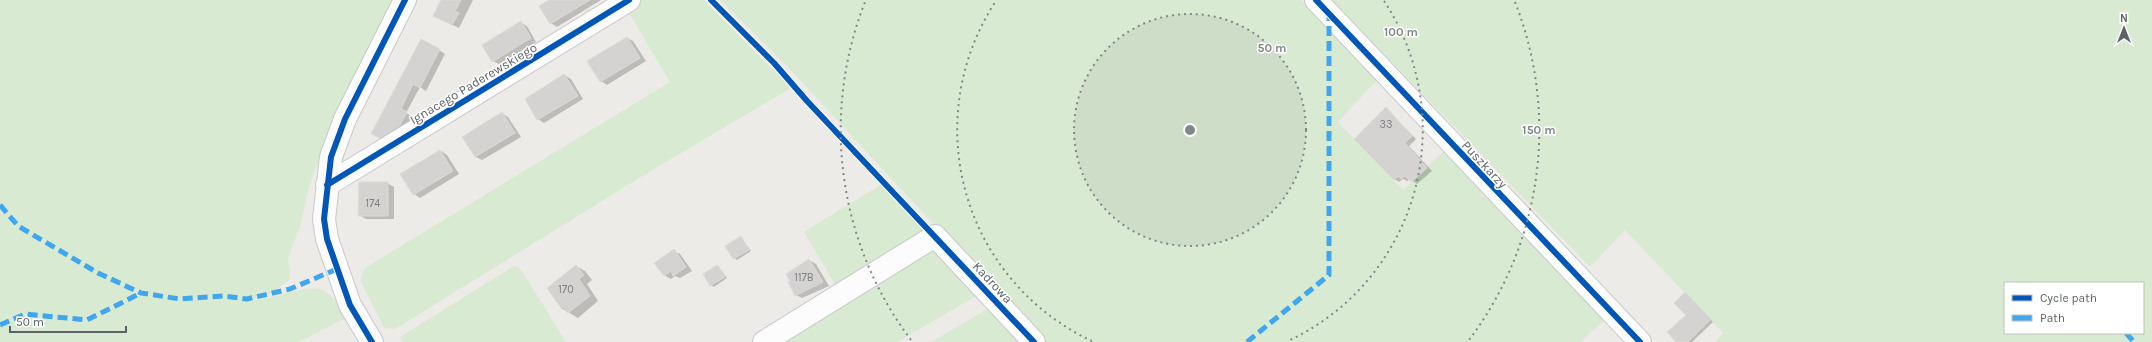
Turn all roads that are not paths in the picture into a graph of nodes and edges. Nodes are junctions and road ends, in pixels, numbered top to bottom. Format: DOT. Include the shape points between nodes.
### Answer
graph roads {
  1 [pos="405,0"];
  2 [pos="629,0"];
  3 [pos="1316,0"];
  4 [pos="328,185"];
  5 [pos="372,342"];
  6 [pos="764,342"];
  7 [pos="1034,342"];
  8 [pos="1640,342"];
  1 -- 4 [label="street" via="345,119 331,157"];
  2 -- 4 [label="street, Ignacego Paderewskiego"];
  3 -- 8 [label="street, Puszkarzy"];
  4 -- 5 [label="street" via="324,219 326,239 350,305"];
  6 -- 7 [label="street, Kadrowa" via="935,236"];
}
